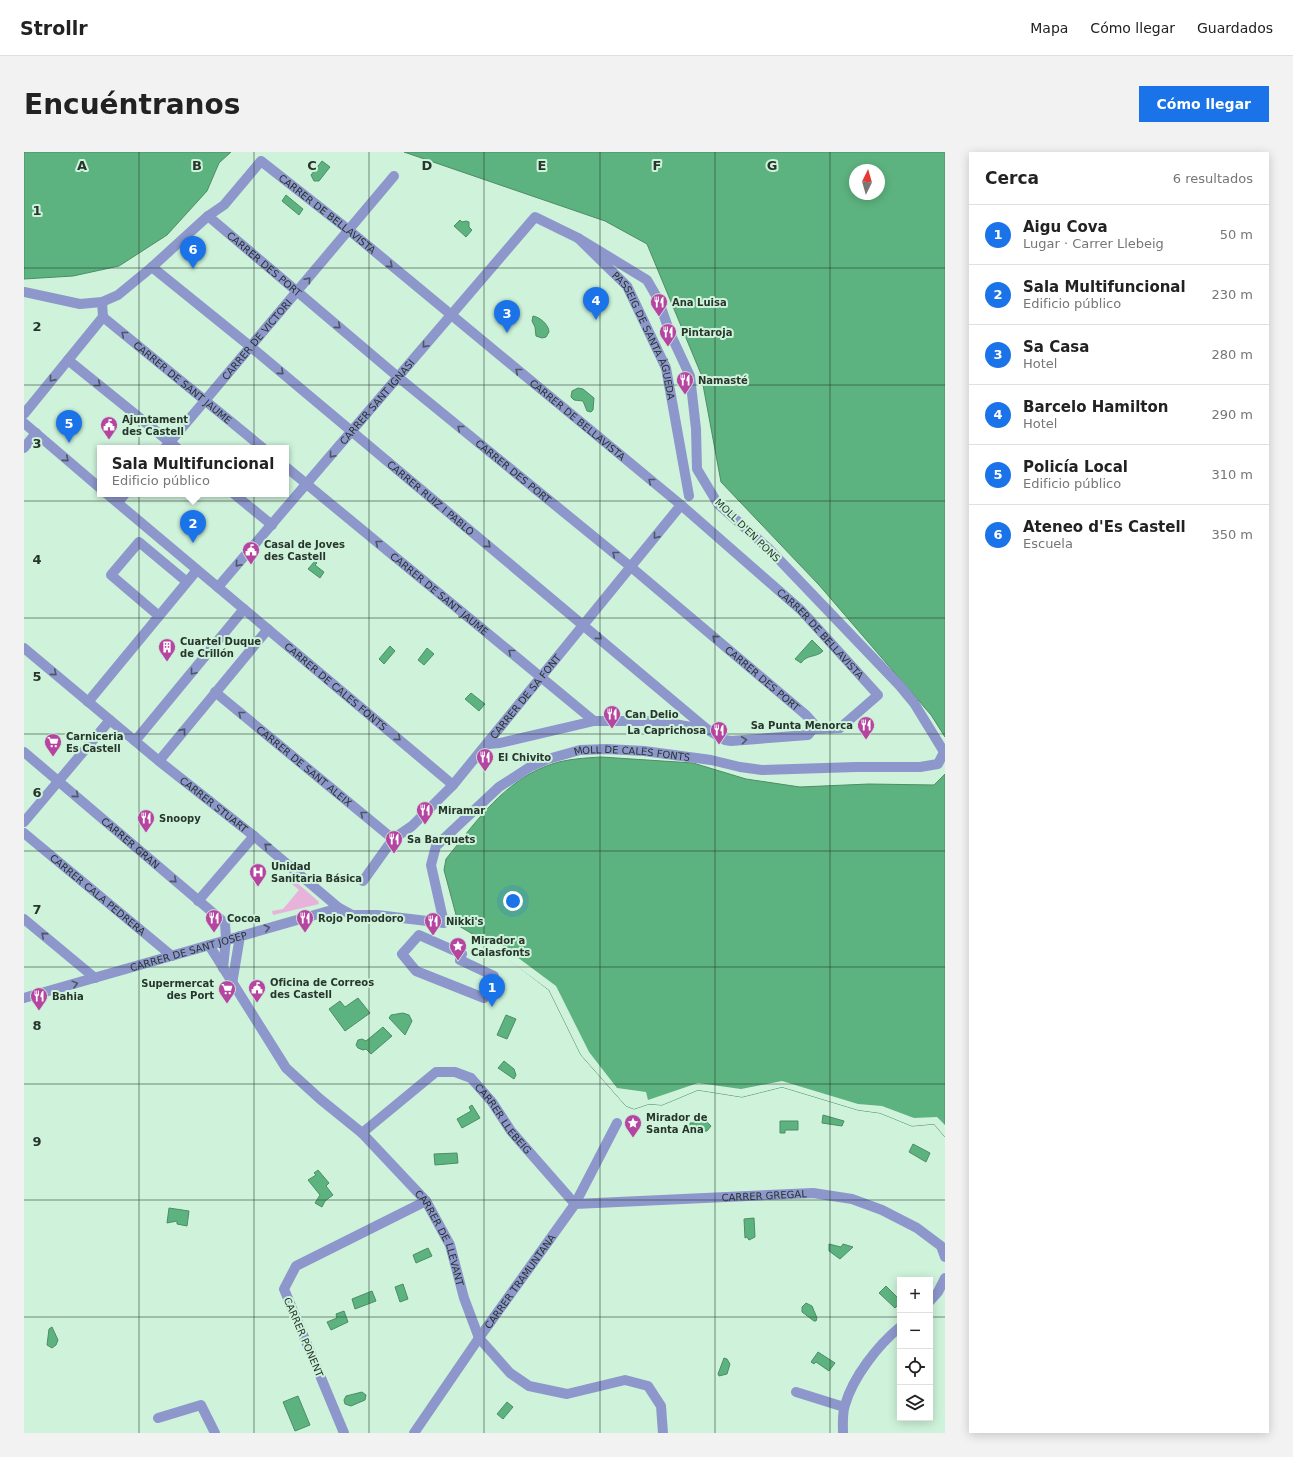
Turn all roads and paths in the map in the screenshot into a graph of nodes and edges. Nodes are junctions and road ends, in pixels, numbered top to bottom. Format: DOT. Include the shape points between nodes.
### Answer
graph roads {
  1 [pos="394,176"];
  2 [pos="208,216"];
  3 [pos="535,217"];
  4 [pos="350,231"];
  5 [pos="578,238"];
  6 [pos="152,267"];
  7 [pos="24,292"];
  8 [pos="298,292"];
  9 [pos="102,302"];
  10 [pos="451,316"];
  11 [pos="103,317"];
  12 [pos="251,347"];
  13 [pos="68,360"];
  14 [pos="398,377"];
  15 [pos="205,400"];
  16 [pos="24,414"];
  17 [pos="24,423"];
  18 [pos="351,432"];
  19 [pos="36,433"];
  20 [pos="169,445"];
  21 [pos="171,445"];
  22 [pos="259,445"];
  23 [pos="24,448"];
  24 [pos="289,470"];
  25 [pos="306,484"];
  26 [pos="97,485"];
  27 [pos="689,496"];
  28 [pos="111,497"];
  29 [pos="122,497"];
  30 [pos="238,497"];
  31 [pos="118,502"];
  32 [pos="681,506"];
  33 [pos="272,525"];
  34 [pos="631,567"];
  35 [pos="197,570"];
  36 [pos="187,582"];
  37 [pos="218,587"];
  38 [pos="244,609"];
  39 [pos="159,616"];
  40 [pos="584,624"];
  41 [pos="268,629"];
  42 [pos="24,648"];
  43 [pos="541,677"];
  44 [pos="215,692"];
  45 [pos="88,702"];
  46 [pos="110,720"];
  47 [pos="594,721"];
  48 [pos="813,729"];
  49 [pos="708,730"];
  50 [pos="135,741"];
  51 [pos="488,744"];
  52 [pos="24,752"];
  53 [pos="159,761"];
  54 [pos="938,764"];
  55 [pos="59,780"];
  56 [pos="453,785"];
  57 [pos="24,822"];
  58 [pos="24,833"];
  59 [pos="254,836"];
  60 [pos="394,839"];
  61 [pos="363,880"];
  62 [pos="198,901"];
  63 [pos="339,908"];
  64 [pos="24,919"];
  65 [pos="240,936"];
  66 [pos="226,939"];
  67 [pos="209,945"];
  68 [pos="402,954"];
  69 [pos="172,956"];
  70 [pos="223,968"];
  71 [pos="95,978"];
  72 [pos="232,984"];
  73 [pos="24,998"];
  74 [pos="617,1124"];
  75 [pos="362,1133"];
  76 [pos="426,1201"];
  77 [pos="575,1204"];
  78 [pos="943,1247"];
  79 [pos="945,1257"];
  80 [pos="945,1278"];
  81 [pos="933,1298"];
  82 [pos="897,1329"];
  83 [pos="478,1338"];
  84 [pos="796,1392"];
  85 [pos="844,1407"];
  86 [pos="158,1418"];
  87 [pos="215,1433"];
  88 [pos="344,1433"];
  89 [pos="414,1433"];
  90 [pos="663,1433"];
  91 [pos="843,1433"];
  1 -- 4 [label="street, CARRER DE VICTORI"];
  2 -- 4 [label="street, CARRER DE BELLAVISTA" via="224,205 260,162"];
  2 -- 6 [label="street"];
  2 -- 8 [label="street, CARRER DES PORT"];
  3 -- 5 [label="street, PASSEIG DE SANTA ÀGUEDA"];
  3 -- 10 [label="street, CARRER SANT IGNASI"];
  8 -- 4 [label="street, CARRER DE VICTORI, one-way"];
  4 -- 10 [label="street, CARRER DE BELLAVISTA, one-way"];
  5 -- 27 [label="street, PASSEIG DE SANTA ÀGUEDA" via="627,286 666,368"];
  5 -- 54 [label="street, MOLL D'EN PONS" via="647,280 658,299 690,376 696,429 697,469 718,504 768,548 914,703 944,752"];
  6 -- 9 [label="street" via="118,295"];
  6 -- 12 [label="street, CARRER RUIZ I PABLO"];
  7 -- 9 [label="street" via="80,304"];
  8 -- 12 [label="street, CARRER DE VICTORI"];
  8 -- 14 [label="street, CARRER DES PORT, one-way"];
  9 -- 11 [label="street"];
  10 -- 14 [label="street, CARRER SANT IGNASI, one-way"];
  32 -- 10 [label="street, CARRER DE BELLAVISTA, one-way"];
  11 -- 13 [label="street"];
  15 -- 11 [label="street, CARRER DE SANT JAUME, one-way"];
  12 -- 15 [label="street, CARRER DE VICTORI"];
  12 -- 18 [label="street, CARRER RUIZ I PABLO, one-way"];
  13 -- 16 [label="street, one-way"];
  13 -- 20 [label="street, one-way"];
  14 -- 18 [label="street, CARRER SANT IGNASI"];
  34 -- 14 [label="street, CARRER DES PORT, one-way"];
  15 -- 21 [label="street, CARRER DE VICTORI"];
  15 -- 22 [label="street, CARRER DE SANT JAUME"];
  17 -- 19 [label="street"];
  18 -- 25 [label="street, CARRER SANT IGNASI, one-way"];
  18 -- 40 [label="street, CARRER RUIZ I PABLO, one-way"];
  19 -- 23 [label="street"];
  19 -- 26 [label="street, one-way"];
  24 -- 25 [label="street, CARRER DE SANT JAUME"];
  25 -- 33 [label="street, CARRER SANT IGNASI"];
  43 -- 25 [label="street, CARRER DE SANT JAUME, one-way"];
  28 -- 31 [label="street, CARRER DE CALES FONTS"];
  29 -- 31 [label="street"];
  30 -- 33 [label="street"];
  31 -- 35 [label="street, CARRER DE CALES FONTS"];
  32 -- 34 [label="street, CARRER DE SA FONT, one-way"];
  32 -- 48 [label="street, CARRER DE BELLAVISTA" via="801,610 878,695 840,728"];
  33 -- 37 [label="street, CARRER SANT IGNASI, one-way"];
  34 -- 40 [label="street, CARRER DE SA FONT"];
  48 -- 34 [label="street, CARRER DES PORT, one-way" via="814,724 806,714"];
  35 -- 36 [label="street"];
  35 -- 37 [label="street, CARRER DE CALES FONTS"];
  36 -- 39 [label="street"];
  36 -- 39 [label="street" via="140,542 130,553 112,575"];
  37 -- 38 [label="street, CARRER DE CALES FONTS"];
  38 -- 41 [label="street, CARRER DE CALES FONTS"];
  38 -- 50 [label="street, one-way"];
  39 -- 45 [label="street"];
  40 -- 43 [label="street, CARRER DE SA FONT"];
  40 -- 49 [label="street, CARRER RUIZ I PABLO, one-way"];
  41 -- 44 [label="street"];
  41 -- 56 [label="street, CARRER DE CALES FONTS, one-way"];
  42 -- 45 [label="street, CARRER STUART, one-way"];
  43 -- 47 [label="street, CARRER DE SANT JAUME"];
  43 -- 51 [label="street, CARRER DE SA FONT"];
  53 -- 44 [label="street, one-way"];
  60 -- 44 [label="street, CARRER DE SANT ALEIX, one-way"];
  45 -- 46 [label="street, CARRER STUART"];
  46 -- 50 [label="street, CARRER STUART"];
  46 -- 55 [label="street"];
  47 -- 49 [label="street" via="657,721"];
  47 -- 51 [label="street"];
  49 -- 48 [label="street, one-way" via="731,741 808,735"];
  50 -- 53 [label="street, CARRER STUART"];
  51 -- 56 [label="street, CARRER DE SA FONT"];
  52 -- 55 [label="street, CARRER GRAN"];
  53 -- 59 [label="street, CARRER STUART"];
  54 -- 63 [label="street, MOLL DE CALES FONTS" via="920,768 856,766 762,770 644,751 580,750 530,767 499,787 436,846 431,865 444,923 378,915 352,915"];
  55 -- 57 [label="street"];
  55 -- 62 [label="street, CARRER GRAN, one-way"];
  56 -- 60 [label="street, CARRER DE SA FONT" via="412,826"];
  58 -- 69 [label="street, CARRER CALA PEDRERA"];
  59 -- 62 [label="street"];
  63 -- 59 [label="street, CARRER STUART, one-way"];
  60 -- 61 [label="street, CARRER DE SA FONT"];
  62 -- 66 [label="street, CARRER GRAN" via="225,923"];
  65 -- 63 [label="street, CARRER DE SANT JOSEP, one-way"];
  71 -- 64 [label="street, one-way"];
  65 -- 66 [label="street, CARRER DE SANT JOSEP"];
  65 -- 72 [label="street"];
  66 -- 67 [label="street, CARRER DE SANT JOSEP"];
  66 -- 70 [label="street"];
  67 -- 69 [label="street, CARRER DE SANT JOSEP"];
  67 -- 70 [label="street, CARRER DE LLEVANT"];
  68 -- 68 [label="street" via="419,935 462,954 460,960 494,976 484,998 416,971"];
  69 -- 71 [label="street, CARRER DE SANT JOSEP"];
  70 -- 72 [label="street, CARRER DE LLEVANT"];
  73 -- 71 [label="street, CARRER DE SANT JOSEP, one-way"];
  72 -- 75 [label="street, CARRER DE LLEVANT" via="286,1068"];
  74 -- 77 [label="street, CARRER TRAMUNTANA"];
  75 -- 76 [label="street, CARRER DE LLEVANT"];
  75 -- 77 [label="street, CARRER LLEBEIG" via="436,1072 455,1072 472,1078 511,1131"];
  76 -- 83 [label="street, CARRER DE LLEVANT" via="450,1245"];
  76 -- 88 [label="street, CARRER PONENT" via="296,1266 284,1289"];
  77 -- 78 [label="street, CARRER GREGAL" via="813,1194 852,1199 882,1210 917,1228"];
  77 -- 83 [label="street, CARRER TRAMUNTANA"];
  78 -- 79 [label="street, CARRER GREGAL"];
  80 -- 81 [label="street"];
  82 -- 85 [label="street" via="870,1359 849,1392"];
  83 -- 89 [label="street, CARRER TRAMUNTANA"];
  83 -- 90 [label="street, CARRER DE LLEVANT" via="510,1373 529,1386 567,1394 624,1380 648,1386 661,1406"];
  84 -- 85 [label="street"];
  85 -- 91 [label="street"];
  86 -- 87 [label="street" via="201,1405"];
}
